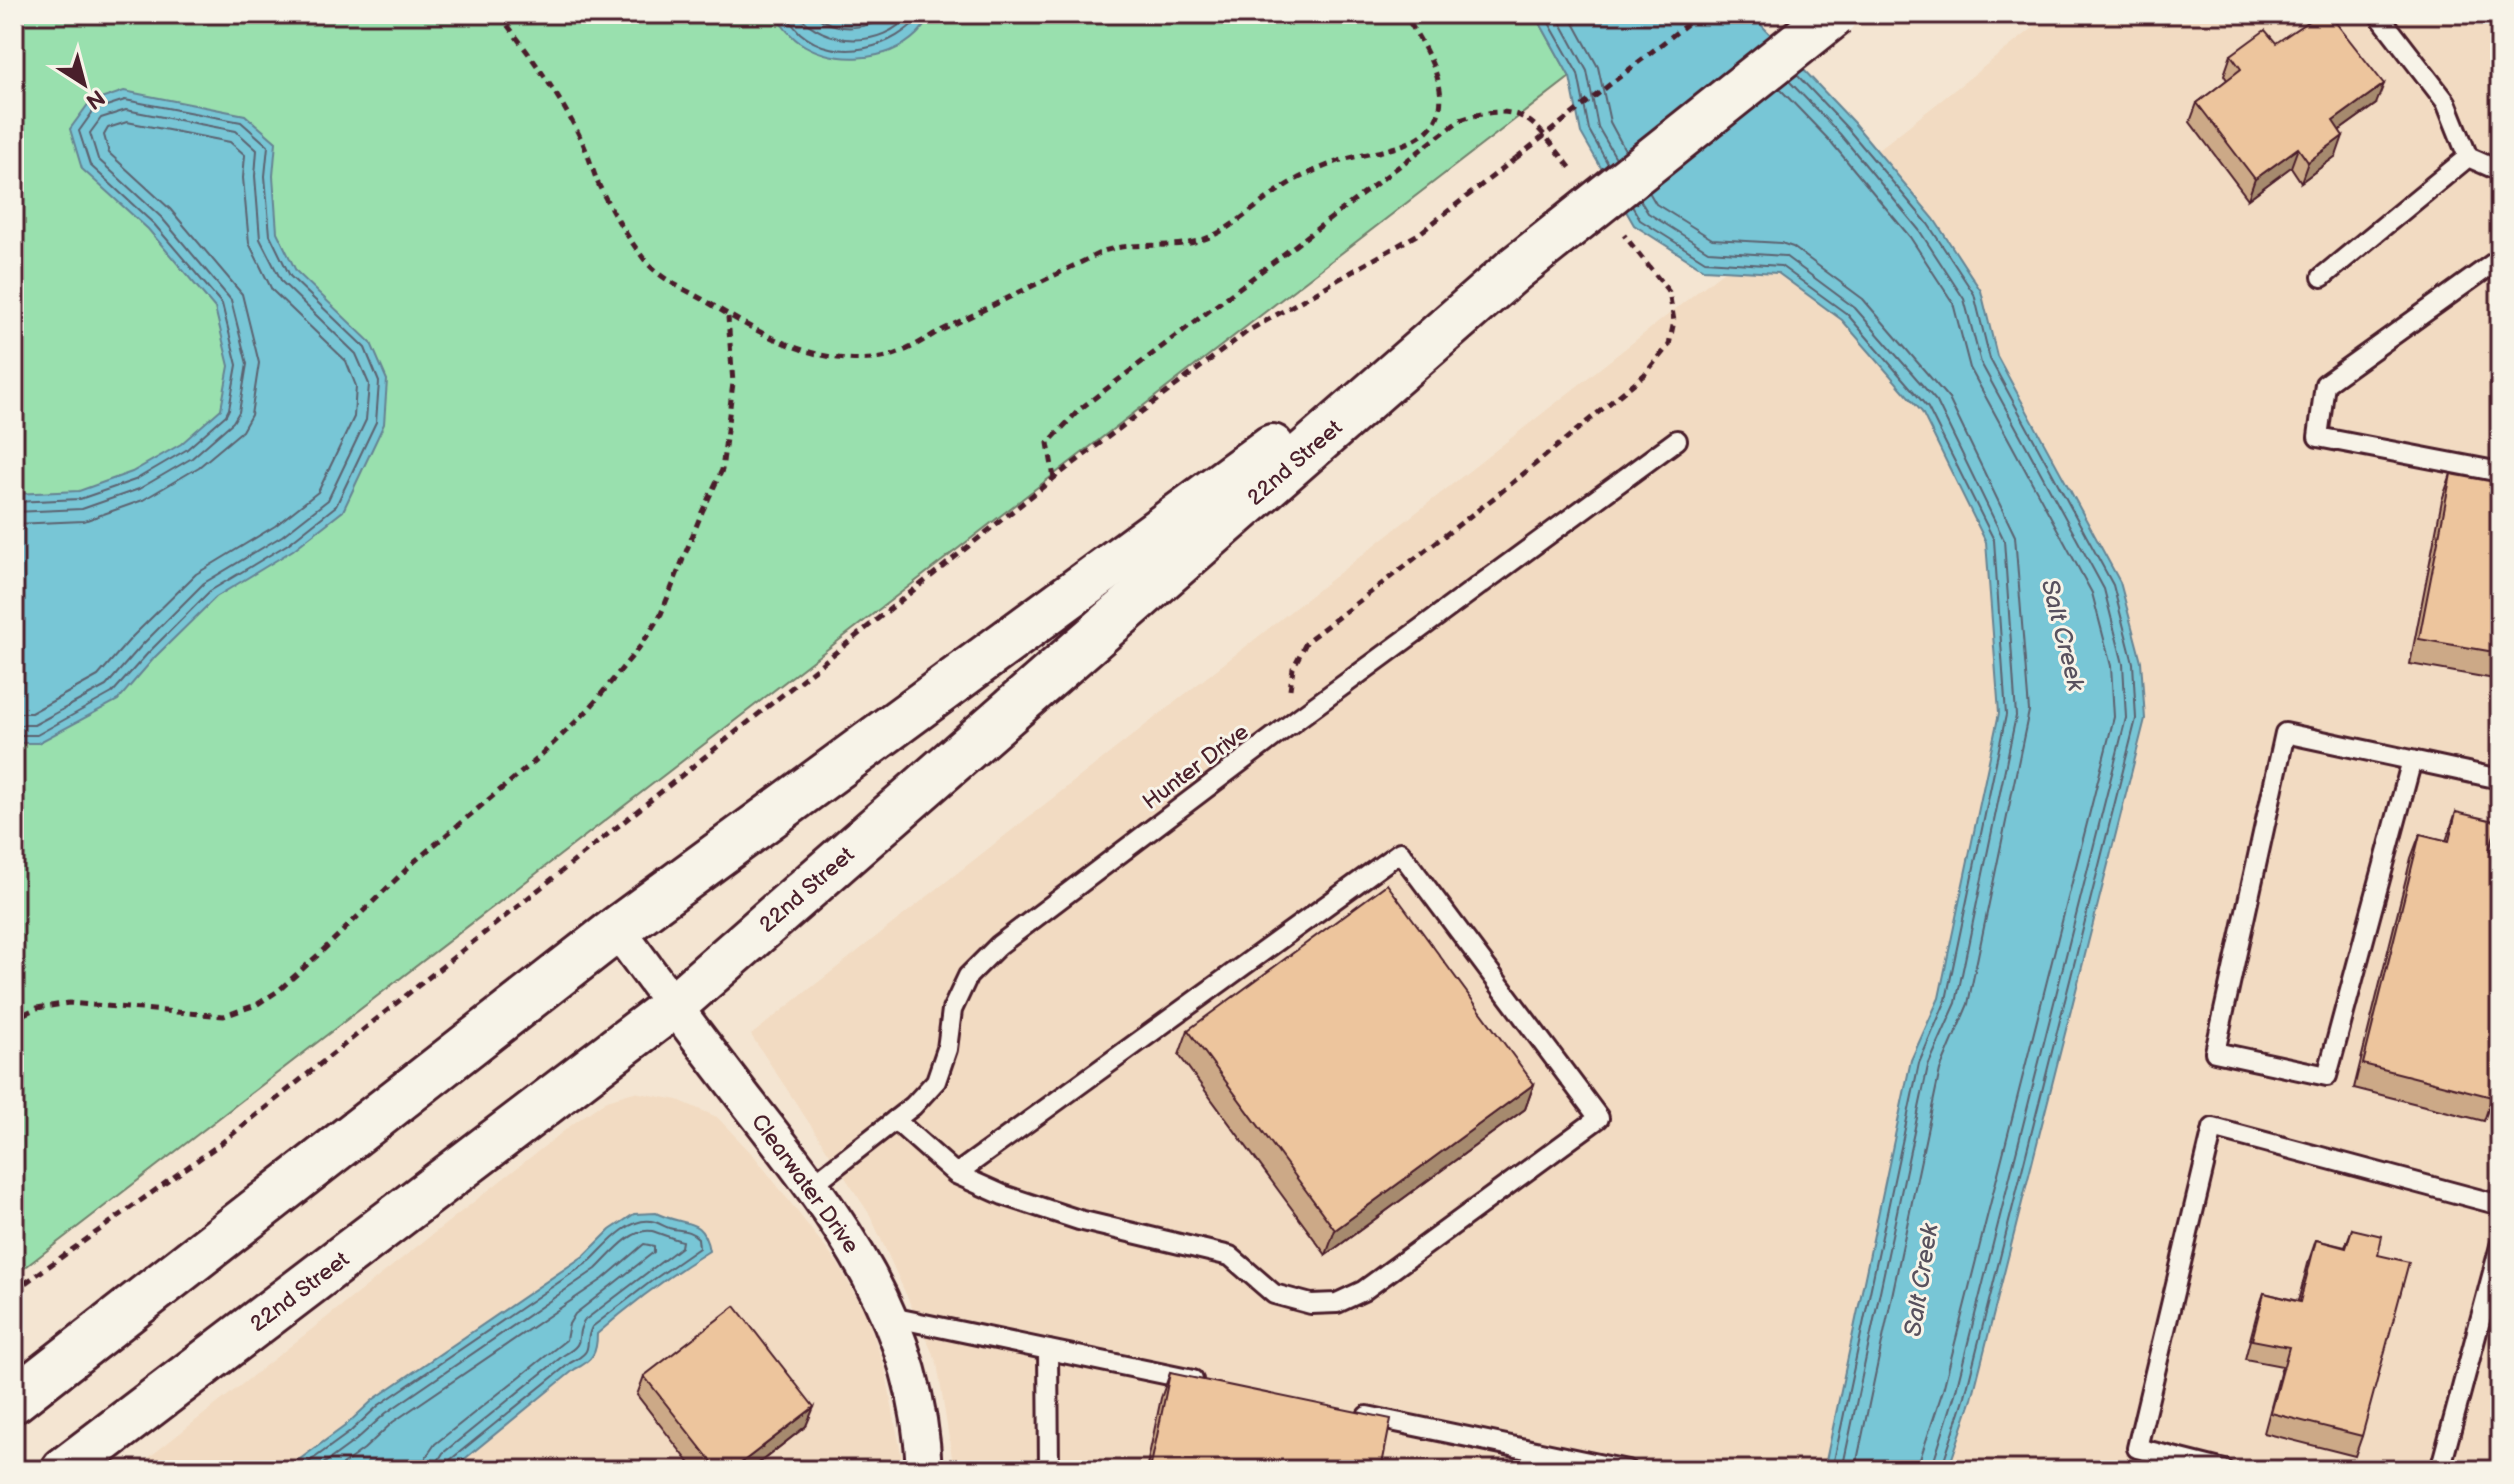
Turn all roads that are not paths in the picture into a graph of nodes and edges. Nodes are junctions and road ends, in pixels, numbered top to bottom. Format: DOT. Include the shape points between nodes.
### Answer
graph roads {
  1 [pos="1835,14"];
  2 [pos="2378,14"];
  3 [pos="2468,157"];
  4 [pos="2500,171"];
  5 [pos="2500,263"];
  6 [pos="1516,268"];
  7 [pos="2322,277"];
  8 [pos="1677,440"];
  9 [pos="2500,472"];
  10 [pos="2412,760"];
  11 [pos="2500,779"];
  12 [pos="617,929"];
  13 [pos="673,1006"];
  14 [pos="895,1120"];
  15 [pos="956,1174"];
  16 [pos="812,1185"];
  17 [pos="2500,1205"];
  18 [pos="2500,1246"];
  19 [pos="891,1317"];
  20 [pos="1048,1350"];
  21 [pos="1214,1384"];
  22 [pos="14,1400"];
  23 [pos="1350,1413"];
  24 [pos="64,1470"];
  25 [pos="924,1470"];
  26 [pos="1049,1470"];
  27 [pos="1627,1470"];
  28 [pos="2224,1470"];
  29 [pos="2440,1470"];
  1 -- 6 [label="main road, 22nd Street, bridge"];
  2 -- 3 [label="lane" via="2446,102"];
  3 -- 4 [label="lane"];
  3 -- 7 [label="lane"];
  5 -- 9 [label="lane" via="2325,384 2318,437"];
  6 -- 12 [label="main road, 22nd Street"];
  6 -- 13 [label="main road, 22nd Street"];
  8 -- 14 [label="lane, Hunter Drive" via="1300,717 989,955 968,976 952,1010 936,1081"];
  10 -- 10 [label="lane" via="2285,733 2215,1052 2327,1076"];
  10 -- 11 [label="lane"];
  12 -- 13 [label="street, Clearwater Drive"];
  12 -- 22 [label="main road, 22nd Street"];
  13 -- 16 [label="street, Clearwater Drive"];
  13 -- 24 [label="main road, 22nd Street"];
  14 -- 15 [label="lane"];
  14 -- 16 [label="lane, Hunter Drive"];
  15 -- 15 [label="lane" via="1079,1220 1230,1256 1274,1294 1311,1304 1337,1303 1363,1291 1599,1118 1400,852"];
  16 -- 19 [label="street, Clearwater Drive" via="861,1258"];
  17 -- 28 [label="lane" via="2213,1128 2137,1448"];
  18 -- 29 [label="lane"];
  19 -- 20 [label="lane"];
  19 -- 25 [label="street, Clearwater Drive" via="914,1394"];
  20 -- 21 [label="lane"];
  20 -- 26 [label="lane"];
  23 -- 27 [label="lane"];
}
